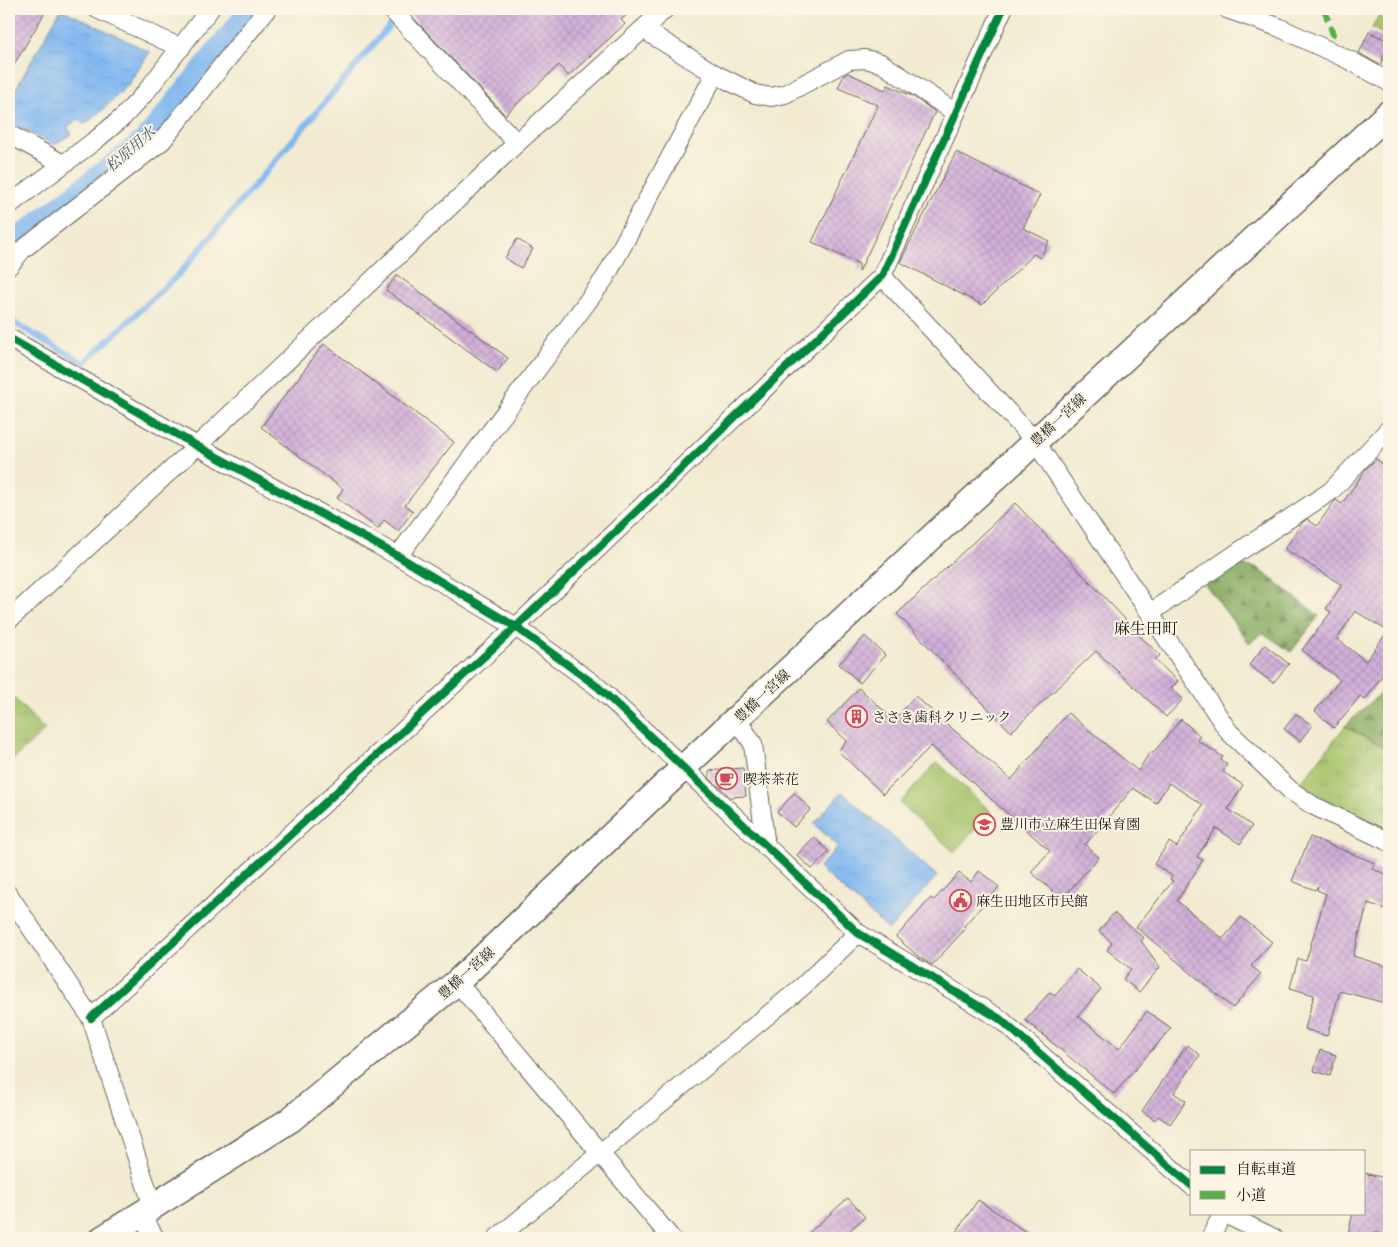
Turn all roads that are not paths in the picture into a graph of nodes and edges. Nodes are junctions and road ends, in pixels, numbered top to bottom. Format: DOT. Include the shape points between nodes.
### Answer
graph roads {
  1 [pos="96,9"];
  2 [pos="210,9"];
  3 [pos="267,9"];
  4 [pos="391,9"];
  5 [pos="665,9"];
  6 [pos="1003,9"];
  7 [pos="1227,9"];
  8 [pos="643,29"];
  9 [pos="181,48"];
  10 [pos="715,74"];
  11 [pos="1389,82"];
  12 [pos="956,113"];
  13 [pos="1389,114"];
  14 [pos="9,134"];
  15 [pos="517,143"];
  16 [pos="63,164"];
  17 [pos="9,205"];
  18 [pos="9,266"];
  19 [pos="882,276"];
  20 [pos="9,338"];
  21 [pos="1389,429"];
  22 [pos="1035,441"];
  23 [pos="197,446"];
  24 [pos="398,556"];
  25 [pos="1150,613"];
  26 [pos="9,620"];
  27 [pos="516,626"];
  28 [pos="737,719"];
  29 [pos="684,768"];
  30 [pos="1389,842"];
  31 [pos="766,847"];
  32 [pos="9,895"];
  33 [pos="858,933"];
  34 [pos="457,982"];
  35 [pos="91,1018"];
  36 [pos="600,1153"];
  37 [pos="1190,1184"];
  38 [pos="147,1211"];
  39 [pos="1222,1214"];
  40 [pos="1225,1214"];
  41 [pos="103,1238"];
  42 [pos="155,1238"];
  43 [pos="497,1238"];
  44 [pos="671,1238"];
  45 [pos="1210,1238"];
  46 [pos="1274,1238"];
  1 -- 9 [label="street"];
  2 -- 9 [label="street"];
  3 -- 18 [label="street" via="162,141 22,250"];
  4 -- 15 [label="street"];
  5 -- 8 [label="street"];
  6 -- 12 [label="street"];
  7 -- 11 [label="street" via="1278,27"];
  8 -- 10 [label="street"];
  8 -- 15 [label="street"];
  9 -- 16 [label="street" via="123,117"];
  10 -- 12 [label="street" via="756,94 771,96 784,94 849,60 864,59 881,64"];
  10 -- 24 [label="street" via="605,278"];
  12 -- 19 [label="street"];
  13 -- 22 [label="main road, 豊橋一宮線"];
  14 -- 16 [label="street"];
  15 -- 23 [label="street"];
  16 -- 17 [label="street"];
  19 -- 22 [label="street"];
  19 -- 27 [label="street"];
  20 -- 23 [label="street"];
  21 -- 25 [label="street" via="1332,492"];
  22 -- 25 [label="street"];
  22 -- 28 [label="main road, 豊橋一宮線"];
  23 -- 24 [label="street"];
  23 -- 26 [label="street"];
  24 -- 27 [label="street"];
  25 -- 30 [label="street" via="1229,732 1297,795"];
  27 -- 29 [label="street" via="598,687"];
  27 -- 35 [label="street"];
  28 -- 29 [label="main road, 豊橋一宮線"];
  28 -- 31 [label="street" via="753,744"];
  29 -- 31 [label="street"];
  29 -- 34 [label="main road, 豊橋一宮線"];
  31 -- 33 [label="street"];
  32 -- 35 [label="street"];
  33 -- 36 [label="street" via="802,987"];
  33 -- 37 [label="street" via="1000,1019"];
  34 -- 36 [label="street"];
  34 -- 38 [label="main road, 豊橋一宮線" via="290,1120"];
  35 -- 38 [label="street"];
  36 -- 43 [label="street"];
  36 -- 44 [label="street"];
  38 -- 41 [label="main road, 豊橋一宮線"];
  38 -- 42 [label="street"];
  39 -- 45 [label="street"];
  40 -- 46 [label="street"];
}
